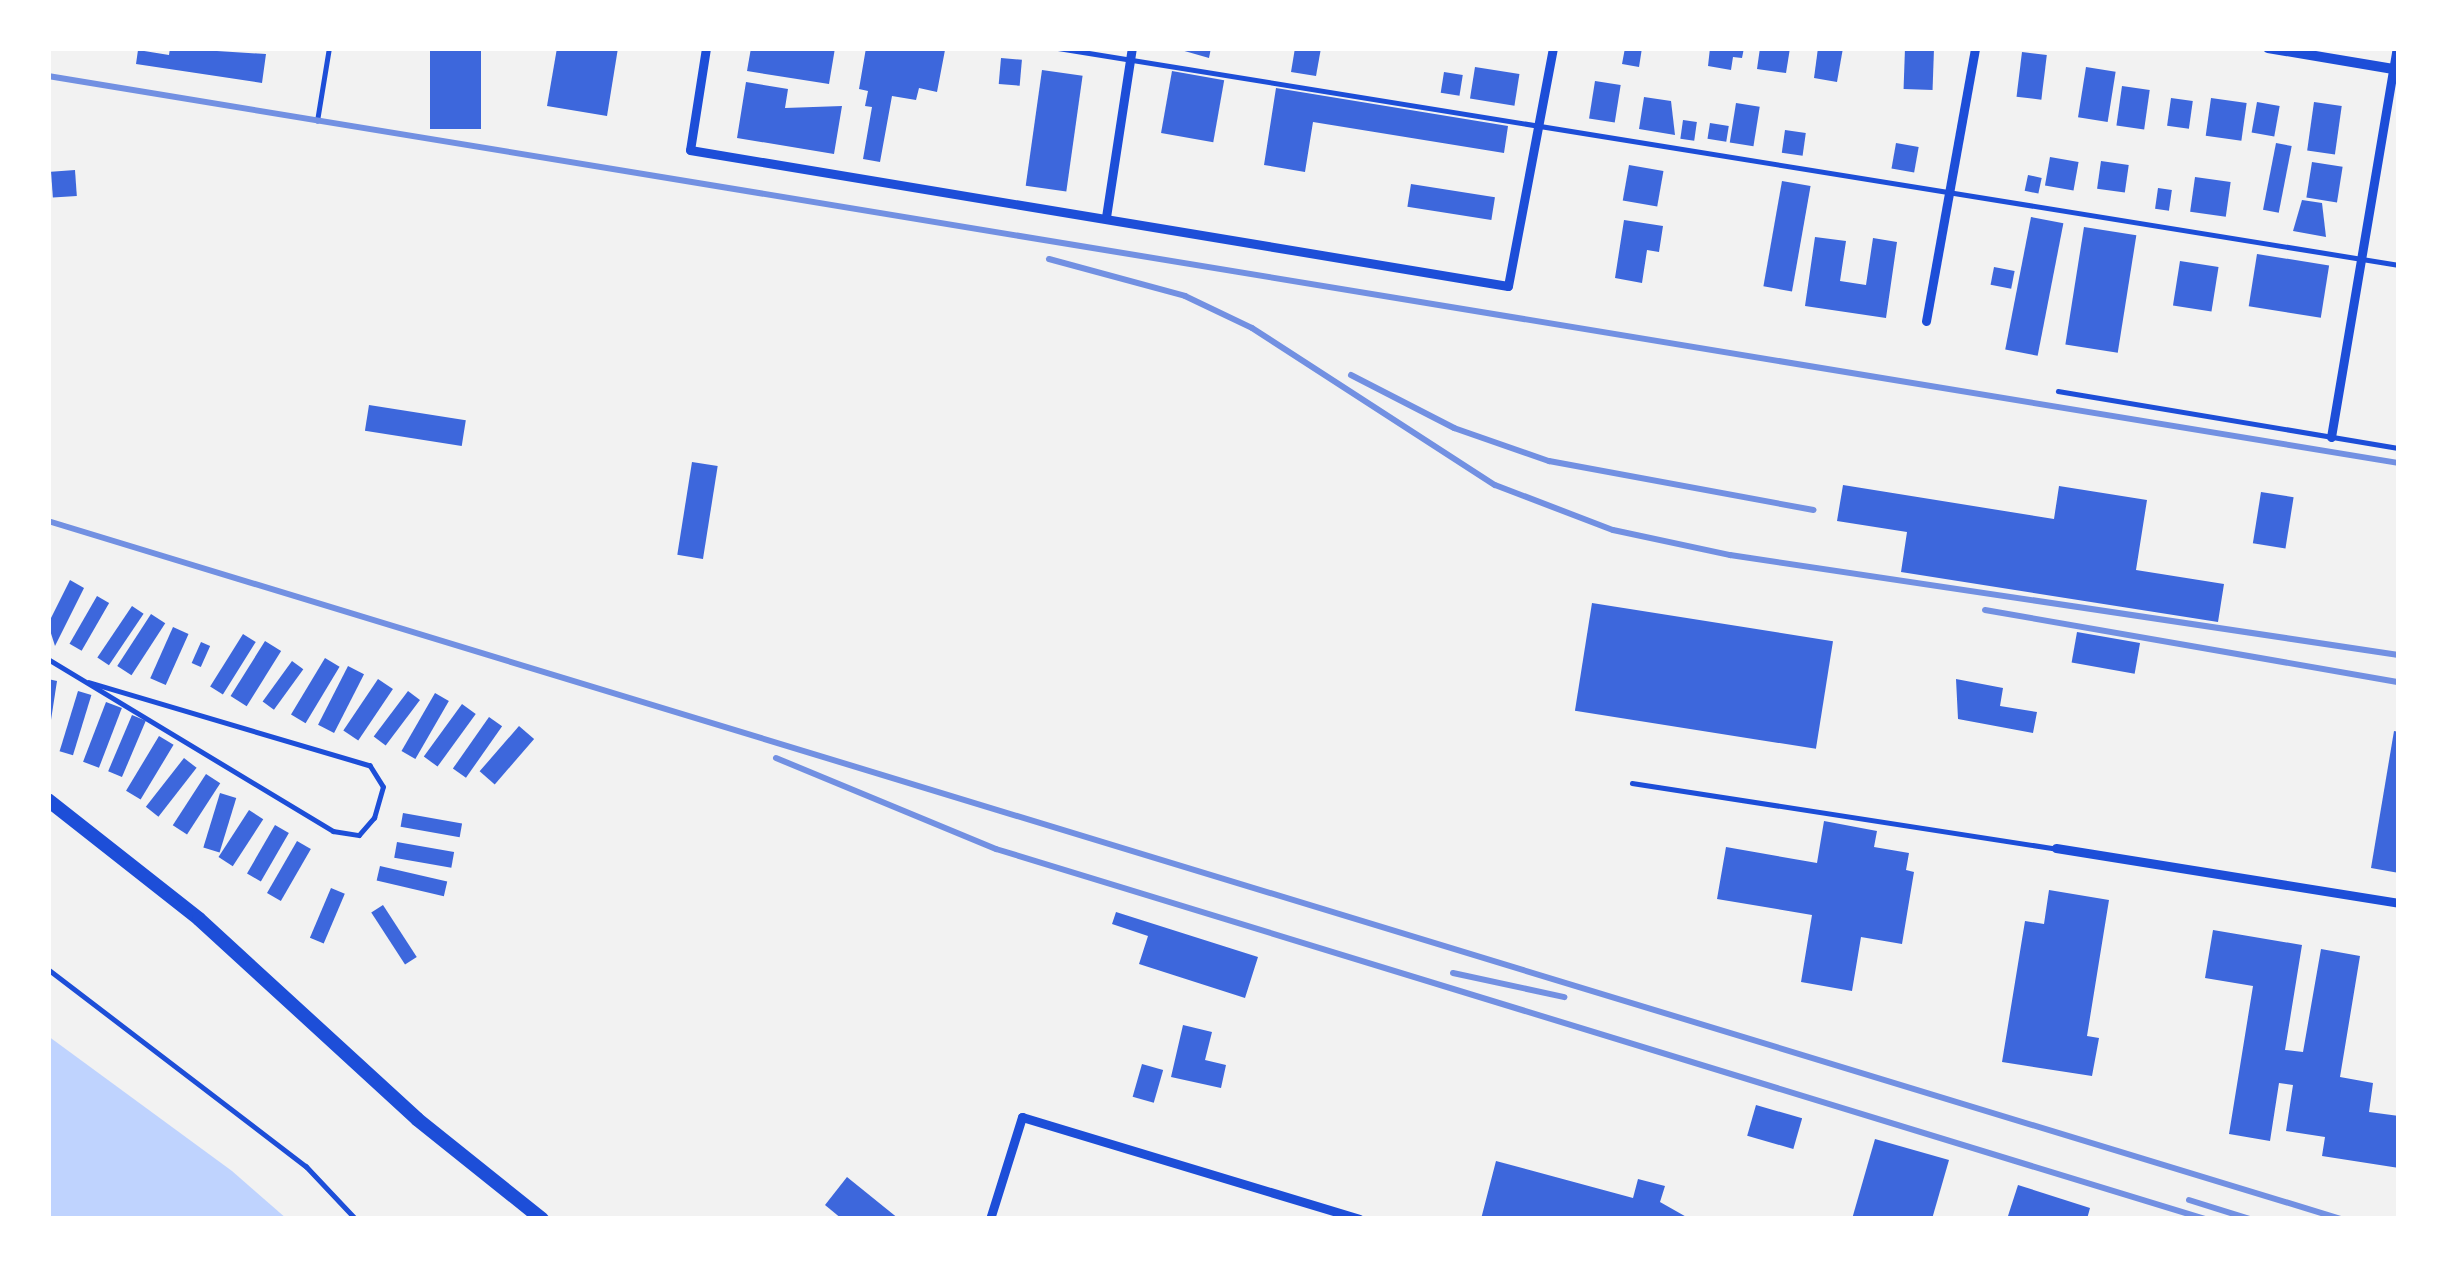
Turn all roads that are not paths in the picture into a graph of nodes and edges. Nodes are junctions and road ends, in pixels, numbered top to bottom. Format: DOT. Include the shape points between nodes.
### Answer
graph roads {
  1 [pos="329,48"];
  2 [pos="706,48"];
  3 [pos="1058,48"];
  4 [pos="1132,48"];
  5 [pos="1553,48"];
  6 [pos="1975,48"];
  7 [pos="2268,48"];
  8 [pos="2397,48"];
  9 [pos="1130,61"];
  10 [pos="2396,69"];
  11 [pos="317,121"];
  12 [pos="1540,123"];
  13 [pos="1947,191"];
  14 [pos="1106,217"];
  15 [pos="2360,259"];
  16 [pos="2399,265"];
  17 [pos="1926,321"];
  18 [pos="2058,391"];
  19 [pos="2331,436"];
  20 [pos="2399,448"];
  21 [pos="48,659"];
  22 [pos="89,683"];
  23 [pos="1632,783"];
  24 [pos="48,800"];
  25 [pos="2056,848"];
  26 [pos="2399,904"];
  27 [pos="542,1219"];
  28 [pos="990,1219"];
  29 [pos="1359,1219"];
  1 -- 11 [label="lane"];
  2 -- 14 [label="street" via="690,149"];
  3 -- 9 [label="lane"];
  4 -- 9 [label="street"];
  5 -- 12 [label="street"];
  6 -- 13 [label="street"];
  7 -- 10 [label="street"];
  8 -- 10 [label="street"];
  9 -- 12 [label="lane"];
  9 -- 14 [label="street"];
  10 -- 15 [label="street"];
  12 -- 13 [label="lane"];
  12 -- 14 [label="street" via="1508,286"];
  13 -- 15 [label="lane"];
  13 -- 17 [label="street"];
  15 -- 16 [label="lane"];
  15 -- 19 [label="street"];
  18 -- 19 [label="lane"];
  19 -- 20 [label="lane"];
  21 -- 22 [label="lane"];
  22 -- 22 [label="lane" via="333,831 359,835 374,818 383,787 370,766"];
  23 -- 25 [label="lane"];
  24 -- 27 [label="main road" via="199,919 417,1119"];
  25 -- 26 [label="street"];
  28 -- 29 [label="street" via="1022,1117"];
}
